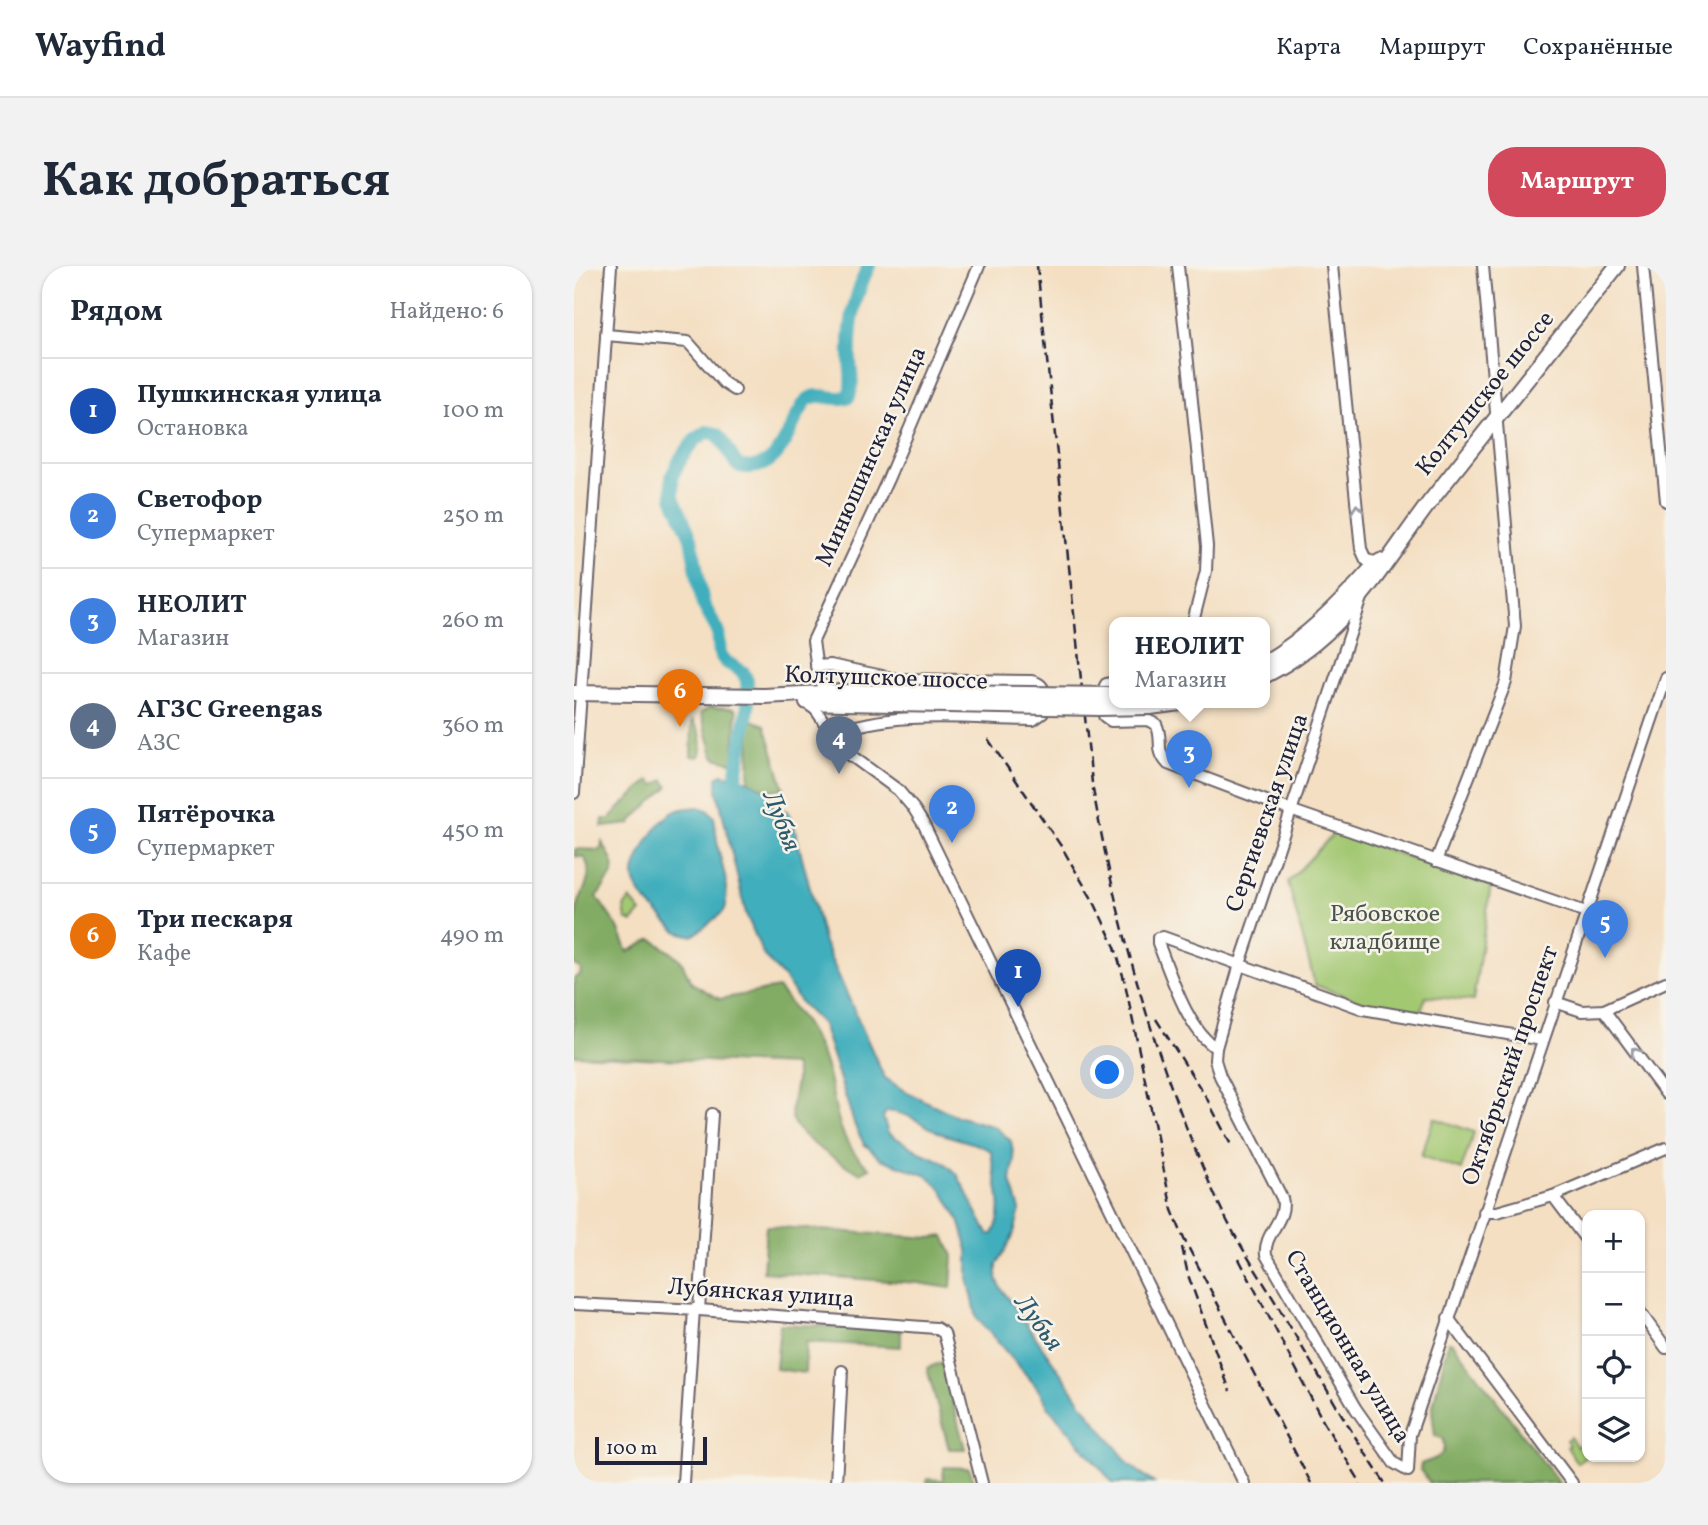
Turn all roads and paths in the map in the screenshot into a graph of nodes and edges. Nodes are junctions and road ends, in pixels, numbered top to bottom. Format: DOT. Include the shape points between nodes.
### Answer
graph roads {
  1 [pos="611,266"];
  2 [pos="979,266"];
  3 [pos="1178,266"];
  4 [pos="1332,266"];
  5 [pos="1483,266"];
  6 [pos="1617,266"];
  7 [pos="1643,266"];
  8 [pos="606,335"];
  9 [pos="735,390"];
  10 [pos="1498,416"];
  11 [pos="1666,501"];
  12 [pos="1418,518"];
  13 [pos="1380,559"];
  14 [pos="1363,594"];
  15 [pos="1194,617"];
  16 [pos="1323,629"];
  17 [pos="1346,644"];
  18 [pos="1270,660"];
  19 [pos="816,666"];
  20 [pos="1270,673"];
  21 [pos="1666,678"];
  22 [pos="1109,683"];
  23 [pos="577,693"];
  24 [pos="1109,695"];
  25 [pos="839,696"];
  26 [pos="806,697"];
  27 [pos="1109,708"];
  28 [pos="832,734"];
  29 [pos="574,793"];
  30 [pos="1290,810"];
  31 [pos="1436,861"];
  32 [pos="1586,912"];
  33 [pos="1240,964"];
  34 [pos="1666,982"];
  35 [pos="1555,1002"];
  36 [pos="1604,1010"];
  37 [pos="1542,1040"];
  38 [pos="1216,1048"];
  39 [pos="1666,1094"];
  40 [pos="712,1114"];
  41 [pos="1666,1148"];
  42 [pos="1553,1196"];
  43 [pos="1484,1212"];
  44 [pos="1582,1234"];
  45 [pos="574,1304"];
  46 [pos="696,1310"];
  47 [pos="1448,1318"];
  48 [pos="1645,1319"];
  49 [pos="1666,1348"];
  50 [pos="842,1371"];
  51 [pos="1408,1471"];
  52 [pos="684,1483"];
  53 [pos="836,1483"];
  54 [pos="982,1483"];
  55 [pos="1244,1483"];
  56 [pos="1573,1483"];
  1 -- 8 [label="street"];
  2 -- 19 [label="street, Минюшинская улица" via="817,631 813,647"];
  3 -- 15 [label="street" via="1207,546"];
  13 -- 4 [label="street, one-way" via="1366,560 1362,549"];
  5 -- 10 [label="street"];
  6 -- 10 [label="main road, Колтушское шоссе"];
  7 -- 11 [label="street"];
  8 -- 9 [label="street" via="692,342 724,383"];
  8 -- 23 [label="street"];
  10 -- 12 [label="main road, Колтушское шоссе"];
  10 -- 31 [label="street" via="1515,626 1506,682"];
  12 -- 13 [label="main road, Колтушское шоссе"];
  12 -- 14 [label="main road, Колтушское шоссе"];
  13 -- 16 [label="main road, Колтушское шоссе"];
  14 -- 16 [label="main road, Колтушское шоссе" via="1350,611"];
  14 -- 17 [label="street, Сергиевская улица"];
  16 -- 17 [label="street" via="1339,634"];
  16 -- 18 [label="main road, Колтушское шоссе"];
  16 -- 20 [label="main road, Колтушское шоссе" via="1293,660"];
  17 -- 30 [label="street, Сергиевская улица"];
  19 -- 25 [label="street" via="822,685"];
  19 -- 26 [label="street, Минюшинская улица" via="814,685"];
  19 -- 28 [label="street" via="898,678 1031,681 1045,690 1043,713 1033,720 904,719"];
  21 -- 32 [label="street, Октябрьский проспект"];
  22 -- 30 [label="street" via="1104,688 1107,719 1152,721 1159,728 1160,756 1168,764"];
  23 -- 26 [label="main road, Колтушское шоссе"];
  23 -- 29 [label="street"];
  24 -- 25 [label="main road, Колтушское шоссе, bridge"];
  25 -- 26 [label="main road, Колтушское шоссе"];
  25 -- 27 [label="main road, Колтушское шоссе, bridge"];
  25 -- 28 [label="street" via="827,717"];
  26 -- 28 [label="street"];
  28 -- 55 [label="street" via="847,754 898,790 924,825"];
  30 -- 31 [label="street"];
  30 -- 33 [label="street, Сергиевская улица"];
  31 -- 32 [label="street"];
  32 -- 35 [label="street, Октябрьский проспект"];
  33 -- 37 [label="street" via="1363,1009"];
  33 -- 38 [label="street, Сергиевская улица"];
  33 -- 38 [label="street, Станционная улица" via="1158,938 1181,999 1205,1041"];
  34 -- 36 [label="street"];
  35 -- 36 [label="street" via="1582,1011"];
  35 -- 37 [label="street, Октябрьский проспект"];
  39 -- 36 [label="street, one-way"];
  37 -- 43 [label="street, Октябрьский проспект"];
  38 -- 51 [label="street, Станционная улица" via="1220,1076 1284,1205 1267,1240 1266,1255 1356,1409 1394,1463"];
  40 -- 46 [label="street"];
  41 -- 42 [label="street"];
  42 -- 43 [label="street"];
  42 -- 44 [label="street"];
  43 -- 47 [label="street, Октябрьский проспект"];
  45 -- 46 [label="street, Лубянская улица"];
  46 -- 52 [label="street"];
  46 -- 54 [label="street, Лубянская улица" via="936,1328 944,1333"];
  47 -- 51 [label="street, Октябрьский проспект" via="1410,1435"];
  47 -- 56 [label="street"];
  48 -- 49 [label="street"];
  50 -- 53 [label="street"];
}
